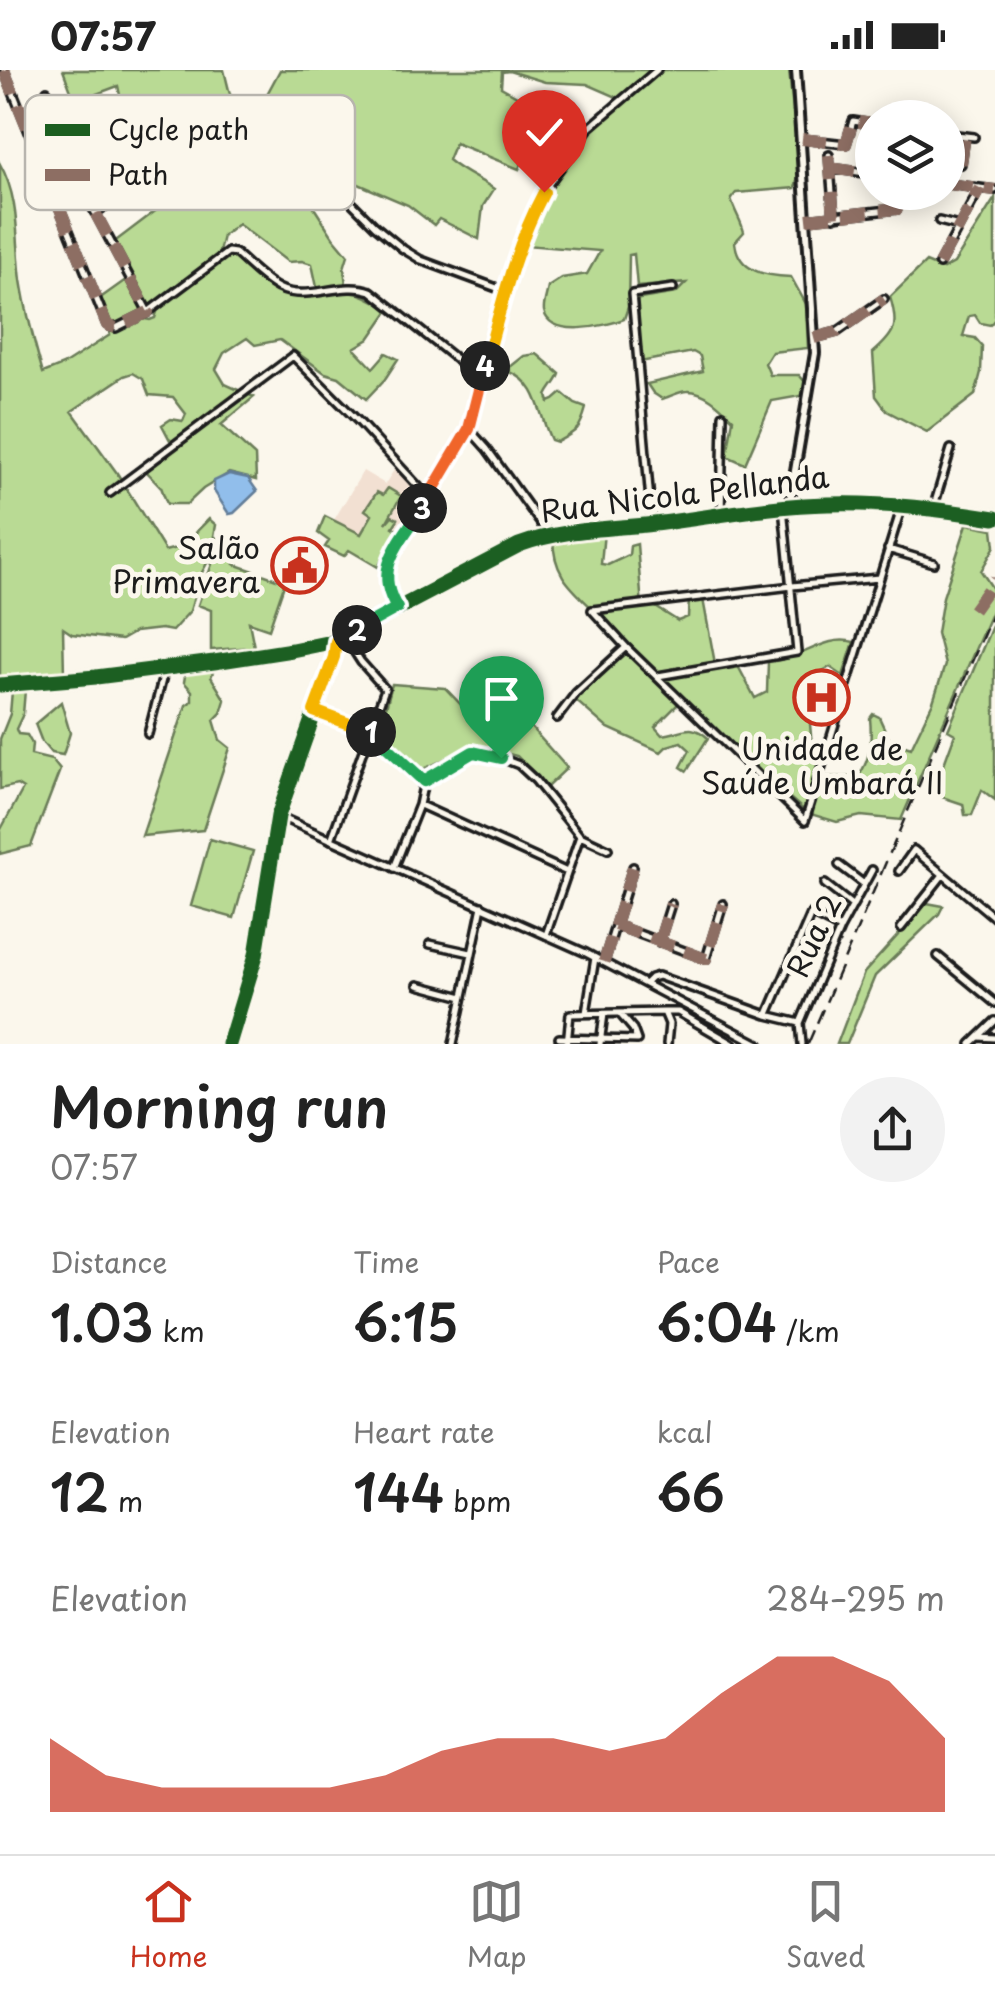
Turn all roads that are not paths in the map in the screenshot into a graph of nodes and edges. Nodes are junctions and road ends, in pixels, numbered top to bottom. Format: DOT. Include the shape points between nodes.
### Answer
graph roads {
  1 [pos="4,70"];
  2 [pos="657,70"];
  3 [pos="796,70"];
  4 [pos="47,91"];
  5 [pos="48,95"];
  6 [pos="855,121"];
  7 [pos="25,122"];
  8 [pos="965,136"];
  9 [pos="974,137"];
  10 [pos="802,139"];
  11 [pos="830,155"];
  12 [pos="830,168"];
  13 [pos="855,172"];
  14 [pos="965,186"];
  15 [pos="980,188"];
  16 [pos="995,190"];
  17 [pos="355,206"];
  18 [pos="61,210"];
  19 [pos="94,210"];
  20 [pos="99,210"];
  21 [pos="897,210"];
  22 [pos="95,213"];
  23 [pos="834,218"];
  24 [pos="807,220"];
  25 [pos="939,222"];
  26 [pos="959,226"];
  27 [pos="939,264"];
  28 [pos="673,288"];
  29 [pos="505,291"];
  30 [pos="884,299"];
  31 [pos="148,312"];
  32 [pos="814,338"];
  33 [pos="481,379"];
  34 [pos="723,415"];
  35 [pos="469,429"];
  36 [pos="951,448"];
  37 [pos="110,493"];
  38 [pos="429,498"];
  39 [pos="902,506"];
  40 [pos="786,507"];
  41 [pos="932,509"];
  42 [pos="722,516"];
  43 [pos="995,518"];
  44 [pos="652,524"];
  45 [pos="549,535"];
  46 [pos="888,549"];
  47 [pos="934,563"];
  48 [pos="880,578"];
  49 [pos="792,586"];
  50 [pos="397,608"];
  51 [pos="336,641"];
  52 [pos="352,648"];
  53 [pos="626,648"];
  54 [pos="164,668"];
  55 [pos="656,676"];
  56 [pos="0,686"];
  57 [pos="314,711"];
  58 [pos="557,718"];
  59 [pos="371,732"];
  60 [pos="148,734"];
  61 [pos="424,781"];
  62 [pos="419,804"];
  63 [pos="278,816"];
  64 [pos="580,836"];
  65 [pos="331,840"];
  66 [pos="608,849"];
  67 [pos="839,865"];
  68 [pos="633,867"];
  69 [pos="394,868"];
  70 [pos="872,870"];
  71 [pos="568,872"];
  72 [pos="900,872"];
  73 [pos="943,875"];
  74 [pos="825,884"];
  75 [pos="864,884"];
  76 [pos="671,904"];
  77 [pos="723,904"];
  78 [pos="482,906"];
  79 [pos="852,906"];
  80 [pos="995,918"];
  81 [pos="614,924"];
  82 [pos="900,928"];
  83 [pos="840,930"];
  84 [pos="546,935"];
  85 [pos="659,942"];
  86 [pos="430,944"];
  87 [pos="472,953"];
  88 [pos="938,956"];
  89 [pos="596,958"];
  90 [pos="604,962"];
  91 [pos="646,983"];
  92 [pos="418,985"];
  93 [pos="463,997"];
  94 [pos="995,1003"];
  95 [pos="664,1012"];
  96 [pos="586,1013"];
  97 [pos="604,1014"];
  98 [pos="620,1014"];
  99 [pos="767,1015"];
  100 [pos="995,1021"];
  101 [pos="800,1022"];
  102 [pos="559,1038"];
  103 [pos="995,1038"];
  104 [pos="567,1041"];
  105 [pos="600,1041"];
  106 [pos="976,1041"];
  107 [pos="637,1042"];
  108 [pos="229,1044"];
  109 [pos="454,1044"];
  110 [pos="667,1044"];
  111 [pos="734,1044"];
  112 [pos="759,1044"];
  113 [pos="802,1044"];
  1 -- 7 [label="street"];
  2 -- 29 [label="street" via="588,129 560,167 534,210"];
  3 -- 10 [label="main road"];
  4 -- 5 [label="street"];
  6 -- 10 [label="street" via="846,144"];
  8 -- 9 [label="street"];
  10 -- 24 [label="main road"];
  11 -- 12 [label="street"];
  12 -- 13 [label="street"];
  12 -- 23 [label="street"];
  14 -- 15 [label="street"];
  15 -- 16 [label="street"];
  15 -- 26 [label="street"];
  17 -- 29 [label="street" via="403,250"];
  18 -- 31 [label="street" via="107,325 116,328"];
  19 -- 22 [label="street"];
  20 -- 22 [label="street"];
  21 -- 23 [label="street"];
  22 -- 31 [label="street"];
  23 -- 24 [label="street"];
  24 -- 32 [label="main road"];
  25 -- 26 [label="street"];
  26 -- 27 [label="street"];
  28 -- 44 [label="street" via="632,294"];
  29 -- 33 [label="street"];
  30 -- 32 [label="street" via="836,332"];
  31 -- 33 [label="street" via="235,252 280,289 371,291"];
  32 -- 40 [label="main road"];
  33 -- 35 [label="street"];
  34 -- 42 [label="street"];
  35 -- 38 [label="street"];
  35 -- 45 [label="street"];
  36 -- 41 [label="street"];
  37 -- 38 [label="street" via="293,356"];
  38 -- 50 [label="street" via="387,570 386,589"];
  39 -- 40 [label="main road, Rua Nicola Pellanda"];
  39 -- 41 [label="main road, Rua Nicola Pellanda"];
  39 -- 46 [label="street"];
  40 -- 42 [label="main road, Rua Nicola Pellanda"];
  40 -- 49 [label="street"];
  41 -- 43 [label="main road, Rua Nicola Pellanda"];
  42 -- 44 [label="main road, Rua Nicola Pellanda"];
  44 -- 45 [label="main road, Rua Nicola Pellanda"];
  45 -- 50 [label="main road, Rua Nicola Pellanda"];
  46 -- 47 [label="street"];
  46 -- 48 [label="street"];
  48 -- 49 [label="street"];
  48 -- 55 [label="street" via="805,821"];
  49 -- 53 [label="street" via="592,610"];
  49 -- 55 [label="street" via="797,652"];
  50 -- 51 [label="main road, Rua Nicola Pellanda"];
  51 -- 54 [label="main road"];
  51 -- 57 [label="main road"];
  52 -- 59 [label="street" via="385,688"];
  53 -- 55 [label="street"];
  53 -- 58 [label="street"];
  54 -- 56 [label="main road"];
  54 -- 60 [label="street"];
  57 -- 59 [label="street"];
  57 -- 63 [label="main road"];
  59 -- 61 [label="street"];
  59 -- 65 [label="street"];
  61 -- 62 [label="street"];
  61 -- 64 [label="street" via="473,752 488,754 519,765"];
  62 -- 69 [label="street"];
  62 -- 71 [label="street"];
  63 -- 65 [label="street"];
  63 -- 108 [label="main road" via="256,955"];
  64 -- 66 [label="street"];
  64 -- 71 [label="street"];
  65 -- 69 [label="street"];
  67 -- 75 [label="street"];
  68 -- 81 [label="street"];
  69 -- 78 [label="street"];
  70 -- 75 [label="street, Rua 2"];
  71 -- 84 [label="street"];
  72 -- 73 [label="street" via="914,850"];
  73 -- 80 [label="street"];
  73 -- 82 [label="street"];
  74 -- 79 [label="street"];
  75 -- 79 [label="street, Rua 2"];
  76 -- 85 [label="street"];
  77 -- 85 [label="street" via="706,959"];
  78 -- 84 [label="street"];
  78 -- 87 [label="street"];
  79 -- 83 [label="street, Rua 2"];
  81 -- 85 [label="street"];
  81 -- 90 [label="street"];
  83 -- 99 [label="street" via="811,914"];
  83 -- 101 [label="street, Rua 2"];
  84 -- 89 [label="street"];
  86 -- 87 [label="street"];
  87 -- 93 [label="street"];
  88 -- 94 [label="street"];
  89 -- 90 [label="street"];
  89 -- 96 [label="street"];
  90 -- 91 [label="street"];
  91 -- 99 [label="street" via="658,976"];
  91 -- 112 [label="street"];
  92 -- 93 [label="street"];
  93 -- 109 [label="street"];
  95 -- 98 [label="street"];
  95 -- 110 [label="street"];
  95 -- 111 [label="street" via="678,1012"];
  96 -- 97 [label="street"];
  96 -- 104 [label="street" via="570,1014"];
  97 -- 98 [label="street"];
  97 -- 105 [label="street"];
  98 -- 107 [label="street"];
  99 -- 101 [label="street"];
  100 -- 106 [label="street"];
  101 -- 113 [label="street"];
  102 -- 104 [label="street"];
  103 -- 106 [label="street"];
  104 -- 105 [label="street"];
  105 -- 107 [label="street"];
}
